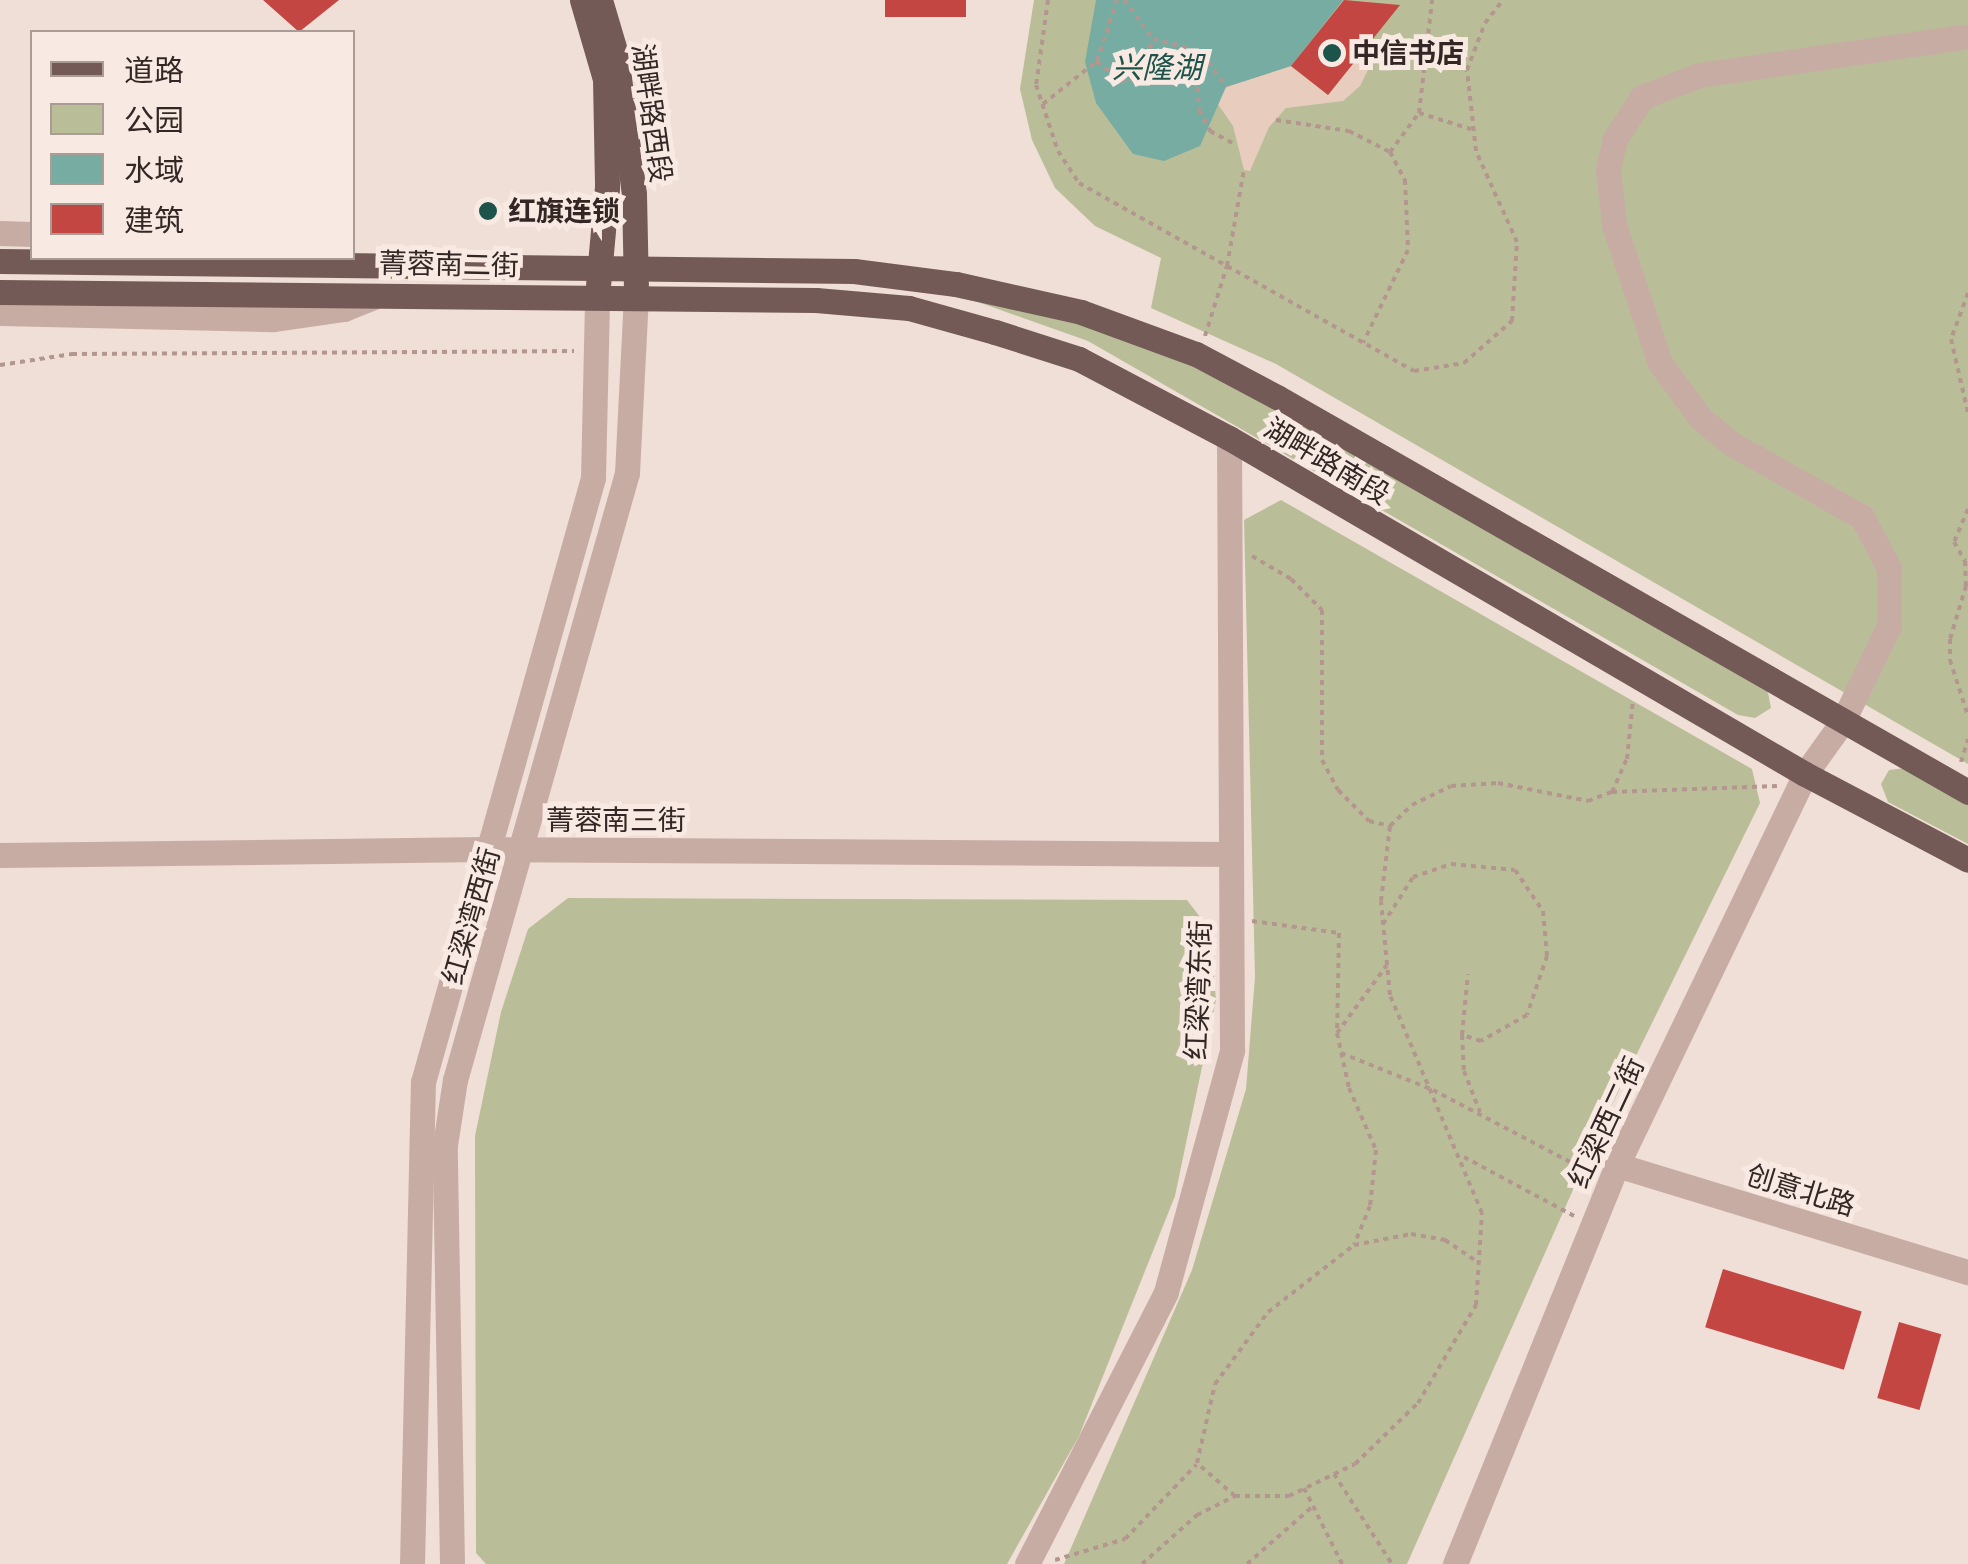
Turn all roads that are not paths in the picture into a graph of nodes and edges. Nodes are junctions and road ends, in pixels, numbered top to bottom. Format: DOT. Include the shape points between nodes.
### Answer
graph roads {
  1 [pos="582,0"];
  2 [pos="600,0"];
  3 [pos="1968,36"];
  4 [pos="0,233"];
  5 [pos="30,234"];
  6 [pos="355,254"];
  7 [pos="0,262"];
  8 [pos="390,264"];
  9 [pos="600,269"];
  10 [pos="636,283"];
  11 [pos="0,292"];
  12 [pos="386,292"];
  13 [pos="597,296"];
  14 [pos="0,313"];
  15 [pos="1230,438"];
  16 [pos="1843,721"];
  17 [pos="1802,780"];
  18 [pos="1968,792"];
  19 [pos="485,849"];
  20 [pos="521,849"];
  21 [pos="1231,854"];
  22 [pos="0,856"];
  23 [pos="1968,860"];
  24 [pos="1614,1174"];
  25 [pos="1968,1272"];
  26 [pos="412,1564"];
  27 [pos="452,1564"];
  28 [pos="1028,1564"];
  29 [pos="1455,1564"];
  1 -- 9 [label="main road, 湖畔路西段" via="605,79"];
  2 -- 10 [label="main road, 湖畔路西段" via="616,54"];
  3 -- 16 [label="street, 红梁西二街" via="1699,75 1666,86 1642,98 1627,116 1608,169 1614,224 1637,298 1660,363 1679,393 1702,420 1763,465 1846,503 1880,542 1889,568 1889,626"];
  4 -- 5 [label="street"];
  6 -- 8 [label="street"];
  7 -- 8 [label="main road, 菁蓉南二街"];
  8 -- 9 [label="main road, 菁蓉南二街"];
  9 -- 10 [label="main road, 菁蓉南二街"];
  9 -- 13 [label="main road, 湖畔路西段"];
  10 -- 13 [label="main road, 湖畔路南段"];
  10 -- 15 [label="main road, 湖畔路南段" via="910,308 1079,360"];
  10 -- 16 [label="main road, 湖畔路南段" via="854,271 956,284 1081,312 1196,354"];
  10 -- 20 [label="street, 红梁湾西街" via="627,473"];
  11 -- 12 [label="main road, 菁蓉南二街"];
  12 -- 13 [label="main road, 菁蓉南二街"];
  12 -- 14 [label="street" via="344,310 273,318"];
  13 -- 19 [label="street, 红梁湾西街" via="593,478"];
  15 -- 17 [label="main road, 湖畔路南段"];
  15 -- 21 [label="street, 红梁湾东街"];
  16 -- 17 [label="street, 红梁西二街"];
  16 -- 18 [label="main road, 湖畔路南段"];
  17 -- 23 [label="main road, 湖畔路南段"];
  17 -- 24 [label="street, 红梁西二街"];
  19 -- 20 [label="street, 菁蓉南三街"];
  19 -- 22 [label="street, 菁蓉南三街"];
  19 -- 26 [label="street, 红梁湾西街" via="424,1082"];
  20 -- 21 [label="street, 菁蓉南三街"];
  20 -- 27 [label="street, 红梁湾西街" via="455,1080 444,1144"];
  21 -- 28 [label="street, 红梁湾东街" via="1232,1050 1166,1292"];
  24 -- 25 [label="street, 创意北路"];
  24 -- 29 [label="street, 红梁西二街"];
}
